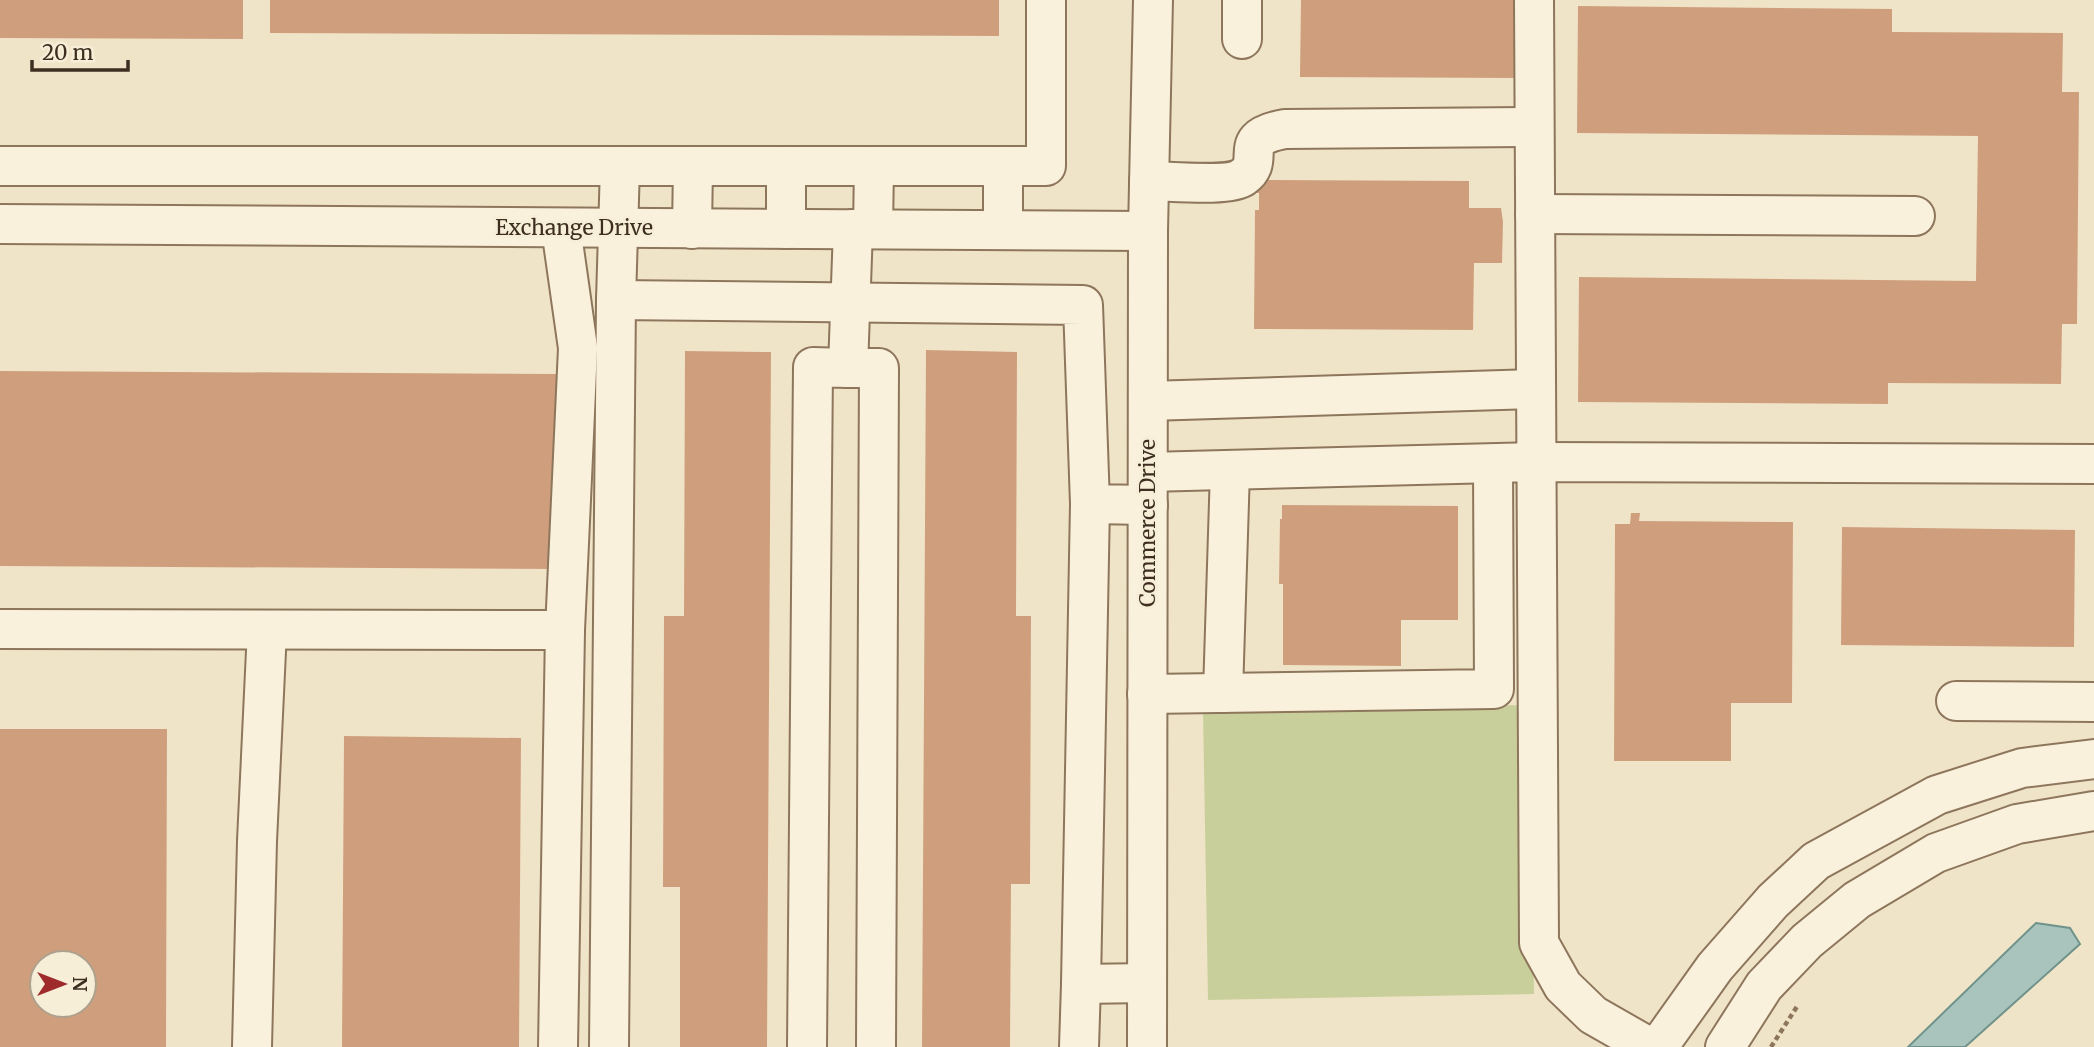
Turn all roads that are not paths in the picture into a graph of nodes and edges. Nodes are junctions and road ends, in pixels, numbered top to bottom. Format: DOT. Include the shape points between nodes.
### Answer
graph roads {
  1 [pos="1046,0"];
  2 [pos="1153,0"];
  3 [pos="1242,0"];
  4 [pos="1559,0"];
  5 [pos="1534,18"];
  6 [pos="1242,39"];
  7 [pos="1534,127"];
  8 [pos="8,166"];
  9 [pos="99,166"];
  10 [pos="192,166"];
  11 [pos="254,166"];
  12 [pos="344,166"];
  13 [pos="432,166"];
  14 [pos="520,166"];
  15 [pos="620,166"];
  16 [pos="693,166"];
  17 [pos="786,166"];
  18 [pos="874,166"];
  19 [pos="1003,166"];
  20 [pos="1149,181"];
  21 [pos="1535,215"];
  22 [pos="1915,216"];
  23 [pos="7,224"];
  24 [pos="100,225"];
  25 [pos="193,225"];
  26 [pos="252,225"];
  27 [pos="343,226"];
  28 [pos="431,227"];
  29 [pos="520,227"];
  30 [pos="561,228"];
  31 [pos="618,228"];
  32 [pos="692,229"];
  33 [pos="786,229"];
  34 [pos="863,229"];
  35 [pos="1003,230"];
  36 [pos="1148,231"];
  37 [pos="616,300"];
  38 [pos="849,302"];
  39 [pos="848,368"];
  40 [pos="1536,390"];
  41 [pos="1148,401"];
  42 [pos="1537,463"];
  43 [pos="1493,464"];
  44 [pos="2094,464"];
  45 [pos="1230,470"];
  46 [pos="1148,488"];
  47 [pos="1090,504"];
  48 [pos="0,629"];
  49 [pos="268,630"];
  50 [pos="565,630"];
  51 [pos="1223,693"];
  52 [pos="1147,694"];
  53 [pos="1956,701"];
  54 [pos="2094,702"];
  55 [pos="2094,759"];
  56 [pos="2094,811"];
  57 [pos="1147,983"];
  58 [pos="1081,984"];
  59 [pos="252,1047"];
  60 [pos="558,1047"];
  61 [pos="609,1047"];
  62 [pos="807,1047"];
  63 [pos="876,1047"];
  64 [pos="1080,1047"];
  65 [pos="1147,1047"];
  66 [pos="1649,1047"];
  67 [pos="1658,1047"];
  68 [pos="1725,1047"];
  1 -- 19 [label="street" via="1046,166"];
  2 -- 20 [label="street, Commerce Drive"];
  3 -- 6 [label="street"];
  4 -- 5 [label="street"];
  5 -- 7 [label="street"];
  7 -- 20 [label="street" via="1285,129 1265,132 1255,142 1252,167 1244,177 1229,182"];
  7 -- 21 [label="street"];
  8 -- 9 [label="street"];
  8 -- 23 [label="street"];
  9 -- 10 [label="street"];
  9 -- 24 [label="street"];
  10 -- 11 [label="street"];
  10 -- 25 [label="street"];
  11 -- 12 [label="street"];
  11 -- 26 [label="street"];
  12 -- 13 [label="street"];
  12 -- 27 [label="street"];
  13 -- 14 [label="street"];
  13 -- 28 [label="street"];
  14 -- 15 [label="street"];
  14 -- 29 [label="street"];
  15 -- 16 [label="street"];
  15 -- 31 [label="street"];
  16 -- 17 [label="street"];
  16 -- 32 [label="street"];
  17 -- 18 [label="street"];
  17 -- 33 [label="street"];
  18 -- 19 [label="street"];
  18 -- 34 [label="street"];
  19 -- 35 [label="street"];
  20 -- 36 [label="street, Commerce Drive"];
  21 -- 22 [label="street"];
  21 -- 40 [label="street"];
  23 -- 24 [label="street, Exchange Drive"];
  24 -- 25 [label="street, Exchange Drive"];
  25 -- 26 [label="street, Exchange Drive"];
  26 -- 27 [label="street, Exchange Drive"];
  27 -- 28 [label="street, Exchange Drive"];
  28 -- 29 [label="street, Exchange Drive"];
  29 -- 30 [label="street, Exchange Drive"];
  30 -- 31 [label="street, Exchange Drive"];
  30 -- 50 [label="street" via="578,348"];
  31 -- 32 [label="street, Exchange Drive"];
  31 -- 37 [label="street"];
  32 -- 33 [label="street, Exchange Drive"];
  33 -- 34 [label="street, Exchange Drive"];
  34 -- 35 [label="street, Exchange Drive"];
  34 -- 38 [label="street"];
  35 -- 36 [label="street, Exchange Drive"];
  36 -- 41 [label="street, Commerce Drive"];
  37 -- 38 [label="street"];
  37 -- 61 [label="street"];
  38 -- 39 [label="street"];
  38 -- 47 [label="street" via="1083,305"];
  39 -- 62 [label="street" via="813,367"];
  39 -- 63 [label="street" via="879,368"];
  40 -- 41 [label="street"];
  40 -- 42 [label="street"];
  41 -- 46 [label="street, Commerce Drive"];
  42 -- 43 [label="street"];
  42 -- 44 [label="street"];
  42 -- 66 [label="street" via="1539,943 1563,986 1593,1015"];
  43 -- 45 [label="street"];
  43 -- 51 [label="street" via="1494,689"];
  45 -- 46 [label="street"];
  45 -- 51 [label="street"];
  46 -- 47 [label="street"];
  46 -- 52 [label="street, Commerce Drive"];
  47 -- 58 [label="street"];
  48 -- 49 [label="street"];
  49 -- 50 [label="street"];
  49 -- 59 [label="street"];
  50 -- 60 [label="street"];
  51 -- 52 [label="street"];
  52 -- 57 [label="street, Commerce Drive"];
  53 -- 54 [label="street"];
  55 -- 67 [label="street" via="2022,768 1937,795 1816,861 1773,901 1715,967"];
  56 -- 68 [label="street" via="2017,824 1936,853 1857,900 1807,941 1763,986"];
  57 -- 58 [label="street"];
  57 -- 65 [label="street, Commerce Drive"];
  58 -- 64 [label="street"];
}
